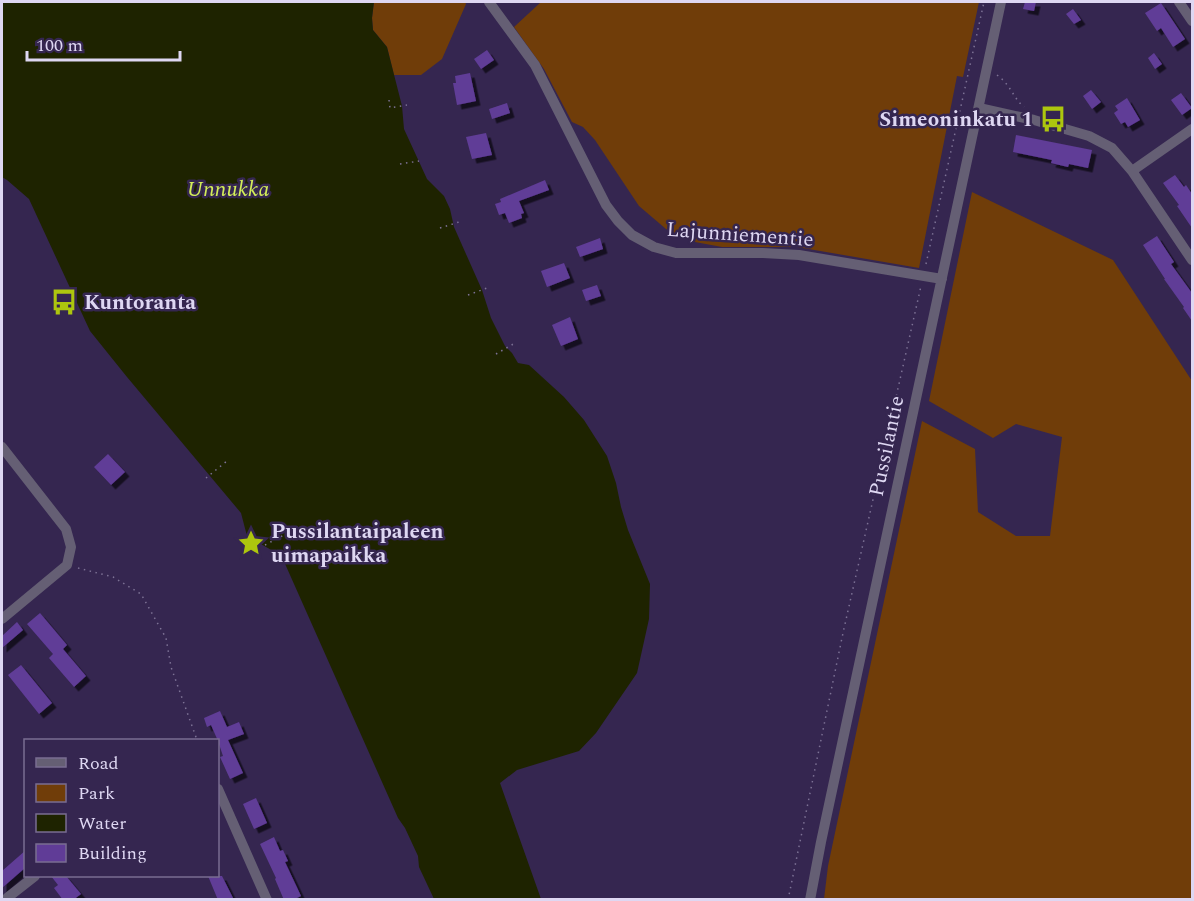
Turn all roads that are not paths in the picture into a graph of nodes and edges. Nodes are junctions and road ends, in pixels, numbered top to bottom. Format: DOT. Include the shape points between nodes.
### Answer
graph roads {
  1 [pos="489,2"];
  2 [pos="1001,2"];
  3 [pos="1179,2"];
  4 [pos="1192,21"];
  5 [pos="979,108"];
  6 [pos="1192,129"];
  7 [pos="1132,171"];
  8 [pos="1192,260"];
  9 [pos="942,279"];
  10 [pos="2,447"];
  11 [pos="2,619"];
  12 [pos="219,791"];
  13 [pos="34,877"];
  14 [pos="7,900"];
  15 [pos="267,900"];
  16 [pos="810,900"];
  1 -- 9 [label="street, Lajunniementie" via="535,65 606,205 632,235 676,253 799,255"];
  2 -- 5 [label="street, Pussilantie"];
  3 -- 4 [label="street"];
  5 -- 7 [label="street" via="1089,136 1112,148"];
  5 -- 9 [label="street, Pussilantie"];
  6 -- 7 [label="street"];
  7 -- 8 [label="street"];
  9 -- 16 [label="street, Pussilantie"];
  10 -- 11 [label="street" via="66,528 71,547 67,566"];
  12 -- 15 [label="street"];
  13 -- 14 [label="street"];
}
